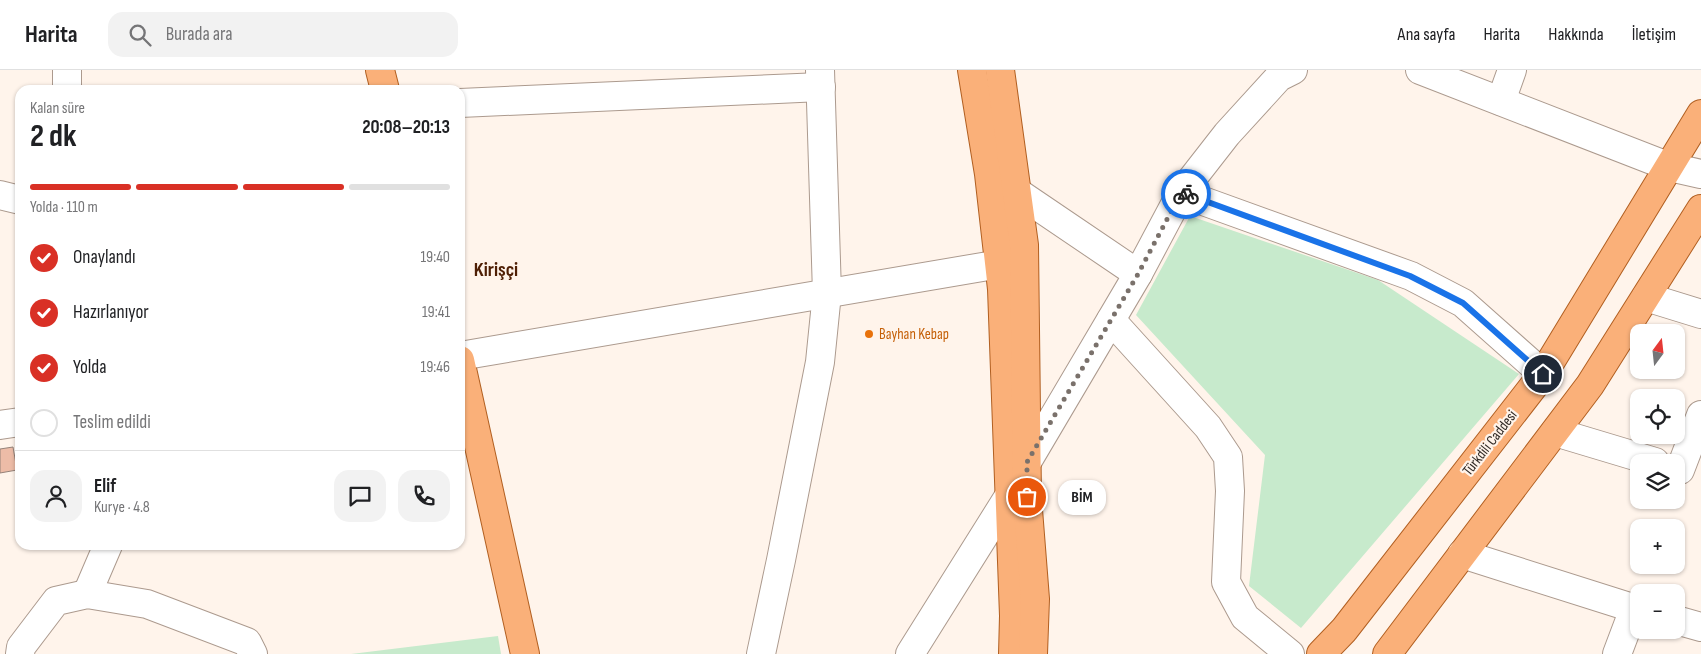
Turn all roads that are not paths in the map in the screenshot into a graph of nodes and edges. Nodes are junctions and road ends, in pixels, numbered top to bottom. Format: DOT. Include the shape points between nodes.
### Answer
graph roads {
  1 [pos="67,70"];
  2 [pos="380,70"];
  3 [pos="972,70"];
  4 [pos="1000,70"];
  5 [pos="1293,70"];
  6 [pos="1420,70"];
  7 [pos="1512,70"];
  8 [pos="821,78"];
  9 [pos="67,85"];
  10 [pos="384,85"];
  11 [pos="1501,101"];
  12 [pos="465,103"];
  13 [pos="1701,114"];
  14 [pos="1670,167"];
  15 [pos="1701,174"];
  16 [pos="1017,192"];
  17 [pos="1181,193"];
  18 [pos="0,195"];
  19 [pos="15,199"];
  20 [pos="1701,209"];
  21 [pos="1000,264"];
  22 [pos="1138,274"];
  23 [pos="827,293"];
  24 [pos="1646,297"];
  25 [pos="1701,314"];
  26 [pos="1111,320"];
  27 [pos="465,355"];
  28 [pos="1543,374"];
  29 [pos="465,382"];
  30 [pos="1701,415"];
  31 [pos="15,423"];
  32 [pos="0,425"];
  33 [pos="1555,432"];
  34 [pos="1685,454"];
  35 [pos="1630,455"];
  36 [pos="1027,462"];
  37 [pos="1009,496"];
  38 [pos="106,550"];
  39 [pos="1462,554"];
  40 [pos="87,594"];
  41 [pos="1630,607"];
  42 [pos="1630,623"];
  43 [pos="1685,623"];
  44 [pos="1701,627"];
  45 [pos="20,654"];
  46 [pos="253,654"];
  47 [pos="526,654"];
  48 [pos="760,654"];
  49 [pos="910,654"];
  50 [pos="1013,654"];
  51 [pos="1033,654"];
  52 [pos="1290,654"];
  53 [pos="1321,654"];
  54 [pos="1387,654"];
  55 [pos="1617,654"];
  1 -- 9 [label="street"];
  2 -- 10 [label="main road"];
  3 -- 21 [label="main road"];
  4 -- 16 [label="main road"];
  5 -- 17 [label="street" via="1279,77 1227,134"];
  6 -- 11 [label="street"];
  7 -- 11 [label="street"];
  8 -- 12 [label="street"];
  8 -- 23 [label="street"];
  11 -- 14 [label="street"];
  13 -- 14 [label="main road, Türkdili Caddesi"];
  14 -- 15 [label="street"];
  14 -- 28 [label="main road, Türkdili Caddesi"];
  16 -- 22 [label="street"];
  16 -- 36 [label="main road" via="1024,245"];
  17 -- 22 [label="street"];
  17 -- 28 [label="street" via="1410,276 1463,303"];
  18 -- 19 [label="street"];
  20 -- 24 [label="main road"];
  21 -- 23 [label="street"];
  21 -- 37 [label="main road"];
  22 -- 26 [label="street"];
  23 -- 27 [label="street"];
  23 -- 48 [label="street" via="820,362"];
  24 -- 25 [label="street"];
  24 -- 33 [label="main road" via="1590,385"];
  26 -- 36 [label="street"];
  26 -- 52 [label="street" via="1208,427 1228,457 1230,491 1226,582 1245,617"];
  28 -- 53 [label="main road, Türkdili Caddesi" via="1344,630"];
  29 -- 47 [label="main road"];
  30 -- 34 [label="street"];
  31 -- 32 [label="street"];
  33 -- 35 [label="street"];
  33 -- 39 [label="main road"];
  36 -- 51 [label="main road" via="1035,599"];
  37 -- 49 [label="street"];
  37 -- 50 [label="main road"];
  38 -- 40 [label="street"];
  39 -- 41 [label="street"];
  39 -- 54 [label="main road"];
  40 -- 45 [label="street" via="56,601"];
  40 -- 46 [label="street" via="147,604 247,642"];
  42 -- 55 [label="street"];
  43 -- 44 [label="street"];
}
